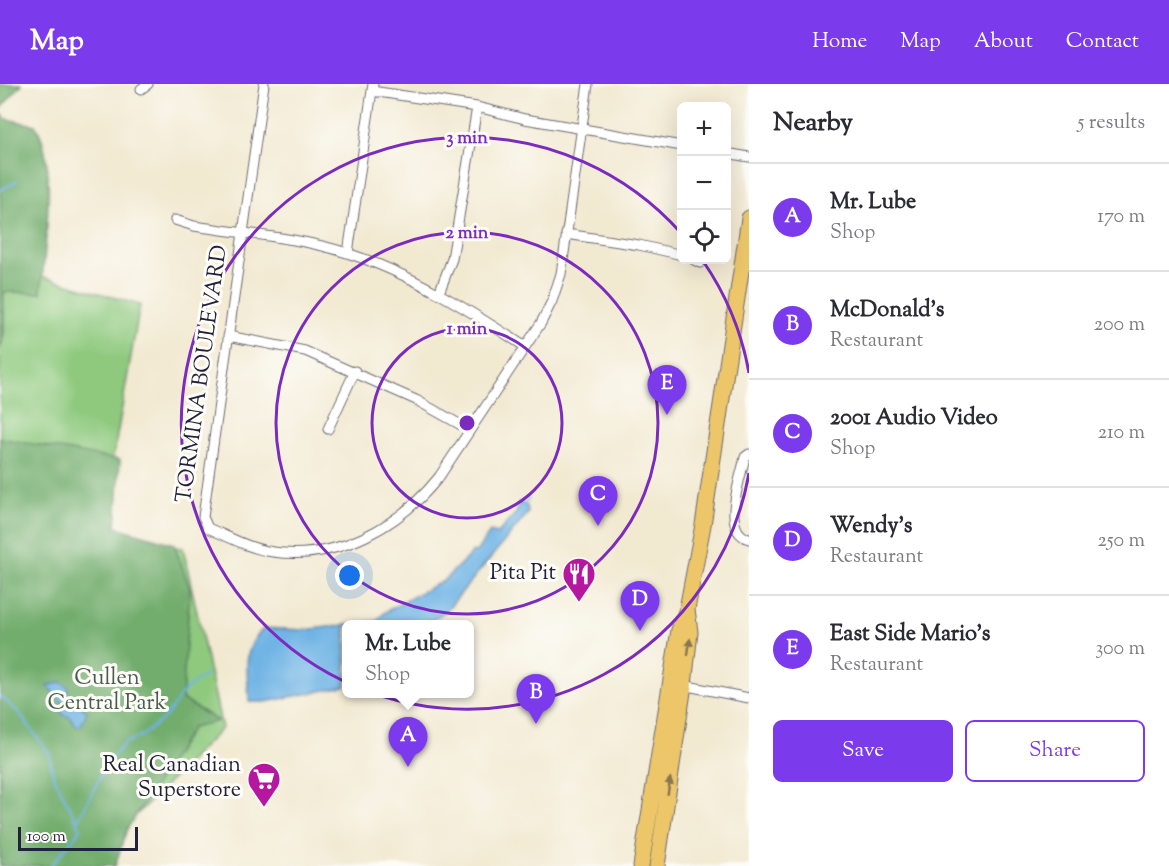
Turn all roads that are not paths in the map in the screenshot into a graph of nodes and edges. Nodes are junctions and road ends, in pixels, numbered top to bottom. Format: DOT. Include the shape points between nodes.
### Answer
graph roads {
  1 [pos="264,84"];
  2 [pos="588,84"];
  3 [pos="373,87"];
  4 [pos="477,106"];
  5 [pos="582,128"];
  6 [pos="677,145"];
  7 [pos="731,154"];
  8 [pos="749,157"];
  9 [pos="749,218"];
  10 [pos="175,220"];
  11 [pos="243,234"];
  12 [pos="566,234"];
  13 [pos="348,253"];
  14 [pos="677,254"];
  15 [pos="439,293"];
  16 [pos="228,336"];
  17 [pos="524,346"];
  18 [pos="355,371"];
  19 [pos="328,429"];
  20 [pos="470,430"];
  21 [pos="749,454"];
  22 [pos="749,539"];
  23 [pos="677,684"];
  24 [pos="749,698"];
  25 [pos="641,866"];
  26 [pos="657,866"];
  1 -- 11 [label="street, TORMINA BOULEVARD"];
  2 -- 5 [label="street, TORMINA BOULEVARD"];
  3 -- 4 [label="street"];
  3 -- 13 [label="street"];
  4 -- 5 [label="street" via="525,120"];
  4 -- 15 [label="street" via="452,259"];
  5 -- 6 [label="street"];
  5 -- 12 [label="street, TORMINA BOULEVARD"];
  7 -- 8 [label="street"];
  9 -- 23 [label="main road" via="687,609 678,630"];
  10 -- 11 [label="street"];
  11 -- 13 [label="street"];
  11 -- 16 [label="street, TORMINA BOULEVARD"];
  12 -- 14 [label="street"];
  12 -- 17 [label="street, TORMINA BOULEVARD" via="561,274 552,301"];
  13 -- 15 [label="street"];
  15 -- 17 [label="street"];
  16 -- 18 [label="street" via="305,351"];
  16 -- 20 [label="street, TORMINA BOULEVARD" via="203,517 208,528 252,547 272,552 320,551 387,526 424,496"];
  17 -- 20 [label="street, TORMINA BOULEVARD"];
  18 -- 19 [label="street"];
  18 -- 20 [label="street"];
  21 -- 22 [label="street" via="733,513 735,527"];
  23 -- 24 [label="street"];
  23 -- 25 [label="main road"];
  26 -- 23 [label="main road, one-way"];
}
